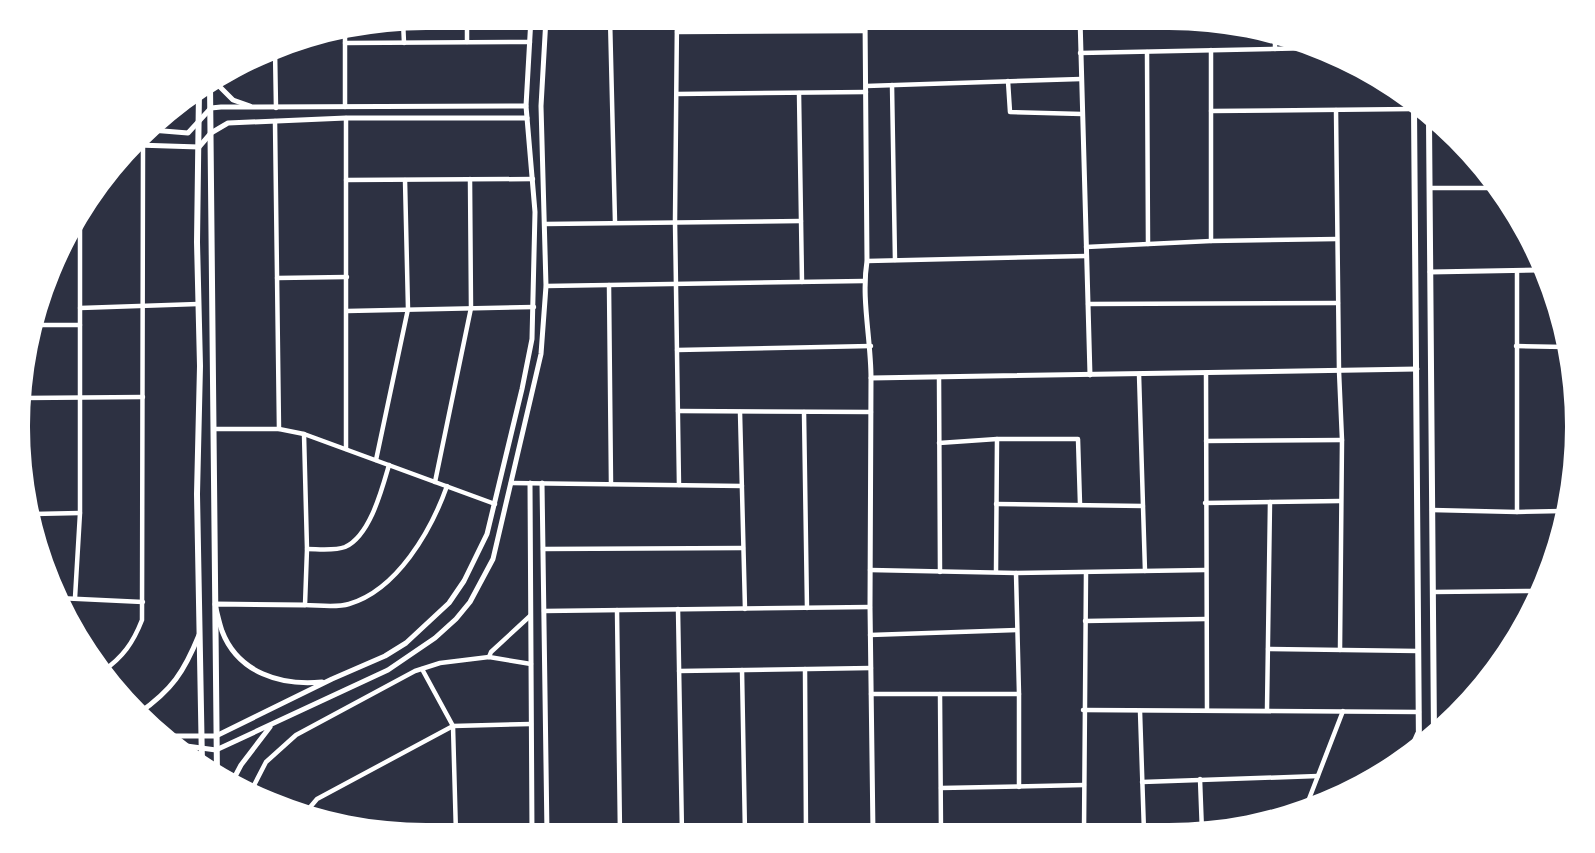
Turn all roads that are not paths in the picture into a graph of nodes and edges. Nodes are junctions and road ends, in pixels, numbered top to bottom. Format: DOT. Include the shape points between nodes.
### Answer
graph roads {
  1 [pos="467,30"];
  2 [pos="531,30"];
  3 [pos="545,30"];
  4 [pos="610,30"];
  5 [pos="1080,30"];
  6 [pos="403,31"];
  7 [pos="865,31"];
  8 [pos="677,32"];
  9 [pos="345,38"];
  10 [pos="467,42"];
  11 [pos="531,42"];
  12 [pos="345,43"];
  13 [pos="404,43"];
  14 [pos="1275,44"];
  15 [pos="1275,49"];
  16 [pos="1289,49"];
  17 [pos="1211,50"];
  18 [pos="1147,51"];
  19 [pos="1080,53"];
  20 [pos="275,60"];
  21 [pos="1081,79"];
  22 [pos="1008,81"];
  23 [pos="892,85"];
  24 [pos="221,88"];
  25 [pos="866,89"];
  26 [pos="799,93"];
  27 [pos="210,94"];
  28 [pos="677,94"];
  29 [pos="199,102"];
  30 [pos="526,106"];
  31 [pos="345,107"];
  32 [pos="211,108"];
  33 [pos="275,108"];
  34 [pos="256,109"];
  35 [pos="1406,109"];
  36 [pos="1336,110"];
  37 [pos="1211,111"];
  38 [pos="1082,114"];
  39 [pos="1414,115"];
  40 [pos="346,118"];
  41 [pos="527,118"];
  42 [pos="275,121"];
  43 [pos="199,122"];
  44 [pos="1429,127"];
  45 [pos="161,132"];
  46 [pos="211,133"];
  47 [pos="146,146"];
  48 [pos="199,147"];
  49 [pos="140,152"];
  50 [pos="470,179"];
  51 [pos="533,179"];
  52 [pos="346,180"];
  53 [pos="405,180"];
  54 [pos="1430,188"];
  55 [pos="1485,188"];
  56 [pos="675,221"];
  57 [pos="801,221"];
  58 [pos="615,222"];
  59 [pos="545,224"];
  60 [pos="80,234"];
  61 [pos="1338,239"];
  62 [pos="1211,241"];
  63 [pos="1148,244"];
  64 [pos="1085,247"];
  65 [pos="1086,256"];
  66 [pos="895,260"];
  67 [pos="867,261"];
  68 [pos="1533,270"];
  69 [pos="1517,271"];
  70 [pos="1430,272"];
  71 [pos="347,277"];
  72 [pos="277,278"];
  73 [pos="864,281"];
  74 [pos="802,282"];
  75 [pos="676,284"];
  76 [pos="609,285"];
  77 [pos="546,286"];
  78 [pos="1338,303"];
  79 [pos="198,304"];
  80 [pos="1088,304"];
  81 [pos="143,306"];
  82 [pos="80,307"];
  83 [pos="534,307"];
  84 [pos="471,308"];
  85 [pos="408,309"];
  86 [pos="347,311"];
  87 [pos="43,325"];
  88 [pos="80,325"];
  89 [pos="871,346"];
  90 [pos="1516,346"];
  91 [pos="1557,347"];
  92 [pos="677,350"];
  93 [pos="1417,369"];
  94 [pos="1339,371"];
  95 [pos="1206,373"];
  96 [pos="1090,374"];
  97 [pos="1139,374"];
  98 [pos="939,377"];
  99 [pos="871,378"];
  100 [pos="80,397"];
  101 [pos="143,397"];
  102 [pos="31,398"];
  103 [pos="678,411"];
  104 [pos="740,412"];
  105 [pos="804,412"];
  106 [pos="871,412"];
  107 [pos="214,429"];
  108 [pos="279,429"];
  109 [pos="304,434"];
  110 [pos="997,439"];
  111 [pos="1342,440"];
  112 [pos="1206,441"];
  113 [pos="939,443"];
  114 [pos="346,449"];
  115 [pos="376,460"];
  116 [pos="388,465"];
  117 [pos="435,482"];
  118 [pos="511,482"];
  119 [pos="530,483"];
  120 [pos="542,483"];
  121 [pos="611,484"];
  122 [pos="679,485"];
  123 [pos="742,485"];
  124 [pos="447,486"];
  125 [pos="1340,501"];
  126 [pos="1270,502"];
  127 [pos="1205,503"];
  128 [pos="495,504"];
  129 [pos="996,504"];
  130 [pos="1080,504"];
  131 [pos="1143,506"];
  132 [pos="1432,510"];
  133 [pos="1556,511"];
  134 [pos="1517,512"];
  135 [pos="80,513"];
  136 [pos="39,514"];
  137 [pos="743,548"];
  138 [pos="307,549"];
  139 [pos="543,550"];
  140 [pos="870,570"];
  141 [pos="1205,570"];
  142 [pos="1145,571"];
  143 [pos="940,572"];
  144 [pos="996,572"];
  145 [pos="1016,573"];
  146 [pos="1086,573"];
  147 [pos="1529,591"];
  148 [pos="1433,592"];
  149 [pos="69,598"];
  150 [pos="75,598"];
  151 [pos="143,602"];
  152 [pos="215,604"];
  153 [pos="305,606"];
  154 [pos="870,607"];
  155 [pos="807,608"];
  156 [pos="745,609"];
  157 [pos="617,610"];
  158 [pos="678,610"];
  159 [pos="544,611"];
  160 [pos="530,616"];
  161 [pos="1206,619"];
  162 [pos="1086,621"];
  163 [pos="1017,630"];
  164 [pos="200,632"];
  165 [pos="870,635"];
  166 [pos="1268,649"];
  167 [pos="1340,650"];
  168 [pos="1418,651"];
  169 [pos="489,657"];
  170 [pos="531,664"];
  171 [pos="110,666"];
  172 [pos="870,668"];
  173 [pos="422,669"];
  174 [pos="805,669"];
  175 [pos="742,670"];
  176 [pos="679,671"];
  177 [pos="332,679"];
  178 [pos="871,694"];
  179 [pos="940,694"];
  180 [pos="1020,694"];
  181 [pos="146,707"];
  182 [pos="1207,709"];
  183 [pos="1083,710"];
  184 [pos="1267,710"];
  185 [pos="1140,711"];
  186 [pos="1343,711"];
  187 [pos="1419,712"];
  188 [pos="1434,721"];
  189 [pos="272,724"];
  190 [pos="531,724"];
  191 [pos="453,726"];
  192 [pos="1419,732"];
  193 [pos="1418,735"];
  194 [pos="179,736"];
  195 [pos="216,736"];
  196 [pos="201,737"];
  197 [pos="194,748"];
  198 [pos="202,749"];
  199 [pos="216,750"];
  200 [pos="202,753"];
  201 [pos="216,763"];
  202 [pos="236,774"];
  203 [pos="1318,776"];
  204 [pos="1200,779"];
  205 [pos="1142,782"];
  206 [pos="255,784"];
  207 [pos="1084,785"];
  208 [pos="1019,787"];
  209 [pos="941,788"];
  210 [pos="1310,797"];
  211 [pos="311,806"];
  212 [pos="1202,821"];
  213 [pos="456,823"];
  214 [pos="532,823"];
  215 [pos="547,823"];
  216 [pos="620,823"];
  217 [pos="682,823"];
  218 [pos="745,823"];
  219 [pos="806,823"];
  220 [pos="873,823"];
  221 [pos="941,823"];
  222 [pos="1084,823"];
  223 [pos="1144,823"];
  1 -- 10 [label="street"];
  2 -- 11 [label="street"];
  3 -- 59 [label="street" via="541,106"];
  4 -- 58 [label="street"];
  5 -- 19 [label="street"];
  6 -- 13 [label="street"];
  7 -- 8 [label="street"];
  7 -- 25 [label="street"];
  8 -- 28 [label="street"];
  9 -- 12 [label="street"];
  10 -- 11 [label="street"];
  10 -- 13 [label="street"];
  11 -- 30 [label="street"];
  12 -- 13 [label="street"];
  12 -- 31 [label="street"];
  14 -- 15 [label="street"];
  15 -- 16 [label="street"];
  15 -- 17 [label="street"];
  17 -- 18 [label="street"];
  17 -- 37 [label="street"];
  18 -- 19 [label="street"];
  18 -- 63 [label="street"];
  19 -- 21 [label="street"];
  20 -- 33 [label="street"];
  21 -- 22 [label="street"];
  21 -- 38 [label="street"];
  22 -- 23 [label="street"];
  22 -- 38 [label="street" via="1010,112"];
  23 -- 25 [label="street"];
  23 -- 66 [label="street"];
  24 -- 34 [label="street" via="233,100"];
  25 -- 26 [label="street"];
  25 -- 67 [label="street"];
  26 -- 28 [label="street"];
  26 -- 57 [label="street"];
  27 -- 32 [label="main road"];
  28 -- 56 [label="street"];
  29 -- 43 [label="main road"];
  30 -- 31 [label="street"];
  30 -- 41 [label="street"];
  31 -- 33 [label="street"];
  32 -- 34 [label="street"];
  32 -- 43 [label="street"];
  32 -- 46 [label="main road"];
  33 -- 34 [label="street"];
  35 -- 36 [label="street"];
  36 -- 37 [label="street"];
  36 -- 61 [label="street"];
  37 -- 62 [label="street"];
  38 -- 64 [label="street"];
  39 -- 93 [label="main road"];
  40 -- 41 [label="street"];
  40 -- 42 [label="street"];
  40 -- 52 [label="street"];
  41 -- 51 [label="street"];
  42 -- 46 [label="street" via="228,123"];
  42 -- 72 [label="street"];
  43 -- 45 [label="street" via="188,133"];
  43 -- 48 [label="main road"];
  44 -- 54 [label="main road"];
  46 -- 48 [label="street"];
  46 -- 107 [label="main road"];
  47 -- 48 [label="street"];
  48 -- 79 [label="main road"];
  49 -- 81 [label="street"];
  50 -- 51 [label="street"];
  50 -- 53 [label="street"];
  50 -- 84 [label="street"];
  51 -- 83 [label="street"];
  52 -- 53 [label="street"];
  52 -- 71 [label="street"];
  53 -- 85 [label="street"];
  54 -- 55 [label="street"];
  54 -- 70 [label="main road"];
  56 -- 57 [label="street"];
  56 -- 58 [label="street"];
  56 -- 75 [label="street"];
  57 -- 74 [label="street"];
  58 -- 59 [label="street"];
  59 -- 77 [label="street"];
  60 -- 82 [label="street"];
  61 -- 62 [label="street"];
  61 -- 78 [label="street"];
  62 -- 63 [label="street"];
  63 -- 64 [label="street"];
  64 -- 65 [label="street"];
  65 -- 66 [label="street"];
  65 -- 80 [label="street"];
  66 -- 67 [label="street"];
  67 -- 73 [label="street"];
  68 -- 69 [label="street"];
  69 -- 70 [label="street"];
  69 -- 90 [label="street"];
  70 -- 132 [label="main road"];
  71 -- 72 [label="street"];
  71 -- 86 [label="street"];
  72 -- 108 [label="street"];
  73 -- 74 [label="street"];
  73 -- 89 [label="street"];
  74 -- 75 [label="street"];
  75 -- 76 [label="street"];
  75 -- 92 [label="street"];
  76 -- 77 [label="street"];
  76 -- 121 [label="street"];
  77 -- 118 [label="street" via="541,354"];
  78 -- 80 [label="street"];
  78 -- 94 [label="street"];
  79 -- 81 [label="street"];
  79 -- 164 [label="main road"];
  80 -- 96 [label="street"];
  81 -- 82 [label="street"];
  81 -- 101 [label="street"];
  82 -- 88 [label="street"];
  83 -- 84 [label="street"];
  83 -- 128 [label="street" via="522,389"];
  84 -- 85 [label="street"];
  84 -- 117 [label="street"];
  85 -- 86 [label="street"];
  85 -- 115 [label="street"];
  86 -- 114 [label="street"];
  87 -- 88 [label="street"];
  88 -- 100 [label="street"];
  89 -- 92 [label="street"];
  89 -- 99 [label="street"];
  90 -- 91 [label="street"];
  90 -- 134 [label="street"];
  92 -- 103 [label="street"];
  93 -- 94 [label="street"];
  93 -- 168 [label="main road"];
  94 -- 95 [label="street"];
  94 -- 111 [label="street"];
  95 -- 97 [label="street"];
  95 -- 112 [label="street"];
  96 -- 97 [label="street"];
  96 -- 98 [label="street"];
  97 -- 131 [label="street"];
  98 -- 99 [label="street"];
  98 -- 113 [label="street"];
  99 -- 106 [label="street"];
  100 -- 101 [label="street"];
  100 -- 102 [label="street"];
  100 -- 135 [label="street"];
  101 -- 151 [label="street"];
  103 -- 104 [label="street"];
  103 -- 122 [label="street"];
  104 -- 105 [label="street"];
  104 -- 123 [label="street"];
  105 -- 106 [label="street"];
  105 -- 155 [label="street"];
  106 -- 140 [label="street"];
  107 -- 108 [label="street"];
  107 -- 152 [label="main road"];
  108 -- 109 [label="street"];
  109 -- 114 [label="street"];
  109 -- 138 [label="street"];
  110 -- 113 [label="street"];
  110 -- 129 [label="street"];
  110 -- 130 [label="street" via="1078,439"];
  111 -- 112 [label="street"];
  111 -- 125 [label="street"];
  112 -- 127 [label="street"];
  113 -- 143 [label="street"];
  114 -- 115 [label="street"];
  115 -- 116 [label="street"];
  116 -- 117 [label="street"];
  116 -- 138 [label="street" via="370,519 353,542 343,548"];
  117 -- 124 [label="street"];
  118 -- 119 [label="street"];
  118 -- 189 [label="street" via="493,559 456,619 388,670"];
  119 -- 120 [label="street"];
  119 -- 160 [label="street"];
  120 -- 121 [label="street"];
  120 -- 139 [label="street"];
  121 -- 122 [label="street"];
  122 -- 123 [label="street"];
  123 -- 137 [label="street"];
  124 -- 128 [label="street"];
  124 -- 153 [label="street" via="438,510 390,579 348,605"];
  125 -- 126 [label="street"];
  125 -- 167 [label="street"];
  126 -- 127 [label="street"];
  126 -- 166 [label="street"];
  127 -- 141 [label="street"];
  128 -- 177 [label="street" via="477,556 449,603 386,656"];
  129 -- 130 [label="street"];
  129 -- 144 [label="street"];
  130 -- 131 [label="street"];
  131 -- 142 [label="street"];
  132 -- 134 [label="street"];
  132 -- 148 [label="main road"];
  133 -- 134 [label="street"];
  135 -- 136 [label="street"];
  135 -- 150 [label="street"];
  137 -- 139 [label="street"];
  137 -- 156 [label="street"];
  138 -- 153 [label="street"];
  139 -- 159 [label="street"];
  140 -- 143 [label="street"];
  140 -- 154 [label="street"];
  141 -- 142 [label="street"];
  141 -- 161 [label="street"];
  142 -- 146 [label="street"];
  143 -- 144 [label="street"];
  144 -- 145 [label="street"];
  145 -- 146 [label="street"];
  145 -- 163 [label="street"];
  146 -- 162 [label="street"];
  147 -- 148 [label="street"];
  148 -- 188 [label="main road"];
  149 -- 150 [label="street"];
  150 -- 151 [label="street"];
  151 -- 171 [label="street" via="134,641"];
  152 -- 153 [label="street"];
  152 -- 177 [label="street" via="223,632 256,672 303,684"];
  152 -- 195 [label="main road"];
  154 -- 155 [label="street"];
  154 -- 165 [label="street"];
  155 -- 156 [label="street"];
  156 -- 158 [label="street"];
  157 -- 158 [label="street"];
  157 -- 159 [label="street"];
  157 -- 216 [label="street"];
  158 -- 176 [label="street"];
  159 -- 215 [label="street"];
  160 -- 169 [label="street"];
  160 -- 170 [label="street"];
  161 -- 162 [label="street"];
  161 -- 182 [label="street"];
  162 -- 183 [label="street"];
  163 -- 165 [label="street"];
  163 -- 180 [label="street"];
  164 -- 181 [label="street" via="187,664 162,696"];
  164 -- 196 [label="main road"];
  165 -- 172 [label="street"];
  166 -- 167 [label="street"];
  166 -- 184 [label="street"];
  167 -- 168 [label="street"];
  168 -- 187 [label="main road"];
  169 -- 170 [label="street"];
  169 -- 173 [label="street"];
  170 -- 190 [label="street"];
  172 -- 174 [label="street"];
  172 -- 178 [label="street"];
  173 -- 191 [label="street"];
  173 -- 206 [label="street" via="296,736 266,762"];
  174 -- 175 [label="street"];
  174 -- 219 [label="street"];
  175 -- 176 [label="street"];
  175 -- 218 [label="street"];
  176 -- 217 [label="street"];
  177 -- 195 [label="street"];
  178 -- 179 [label="street"];
  178 -- 220 [label="street"];
  179 -- 180 [label="street"];
  179 -- 209 [label="street"];
  180 -- 208 [label="street"];
  182 -- 184 [label="street"];
  182 -- 185 [label="street"];
  183 -- 185 [label="street"];
  183 -- 207 [label="street"];
  184 -- 186 [label="street"];
  185 -- 205 [label="street"];
  186 -- 187 [label="street"];
  186 -- 203 [label="street"];
  187 -- 192 [label="main road"];
  189 -- 199 [label="street"];
  189 -- 202 [label="street"];
  190 -- 191 [label="street"];
  190 -- 214 [label="street"];
  191 -- 211 [label="street"];
  191 -- 213 [label="street"];
  192 -- 193 [label="main road"];
  194 -- 196 [label="street"];
  195 -- 196 [label="street"];
  195 -- 199 [label="main road"];
  196 -- 198 [label="main road"];
  197 -- 198 [label="street"];
  198 -- 199 [label="street"];
  198 -- 200 [label="main road"];
  199 -- 201 [label="main road"];
  203 -- 204 [label="street"];
  203 -- 210 [label="street"];
  204 -- 205 [label="street"];
  204 -- 212 [label="street"];
  205 -- 223 [label="street"];
  207 -- 208 [label="street"];
  207 -- 222 [label="street"];
  208 -- 209 [label="street"];
  209 -- 221 [label="street"];
}
